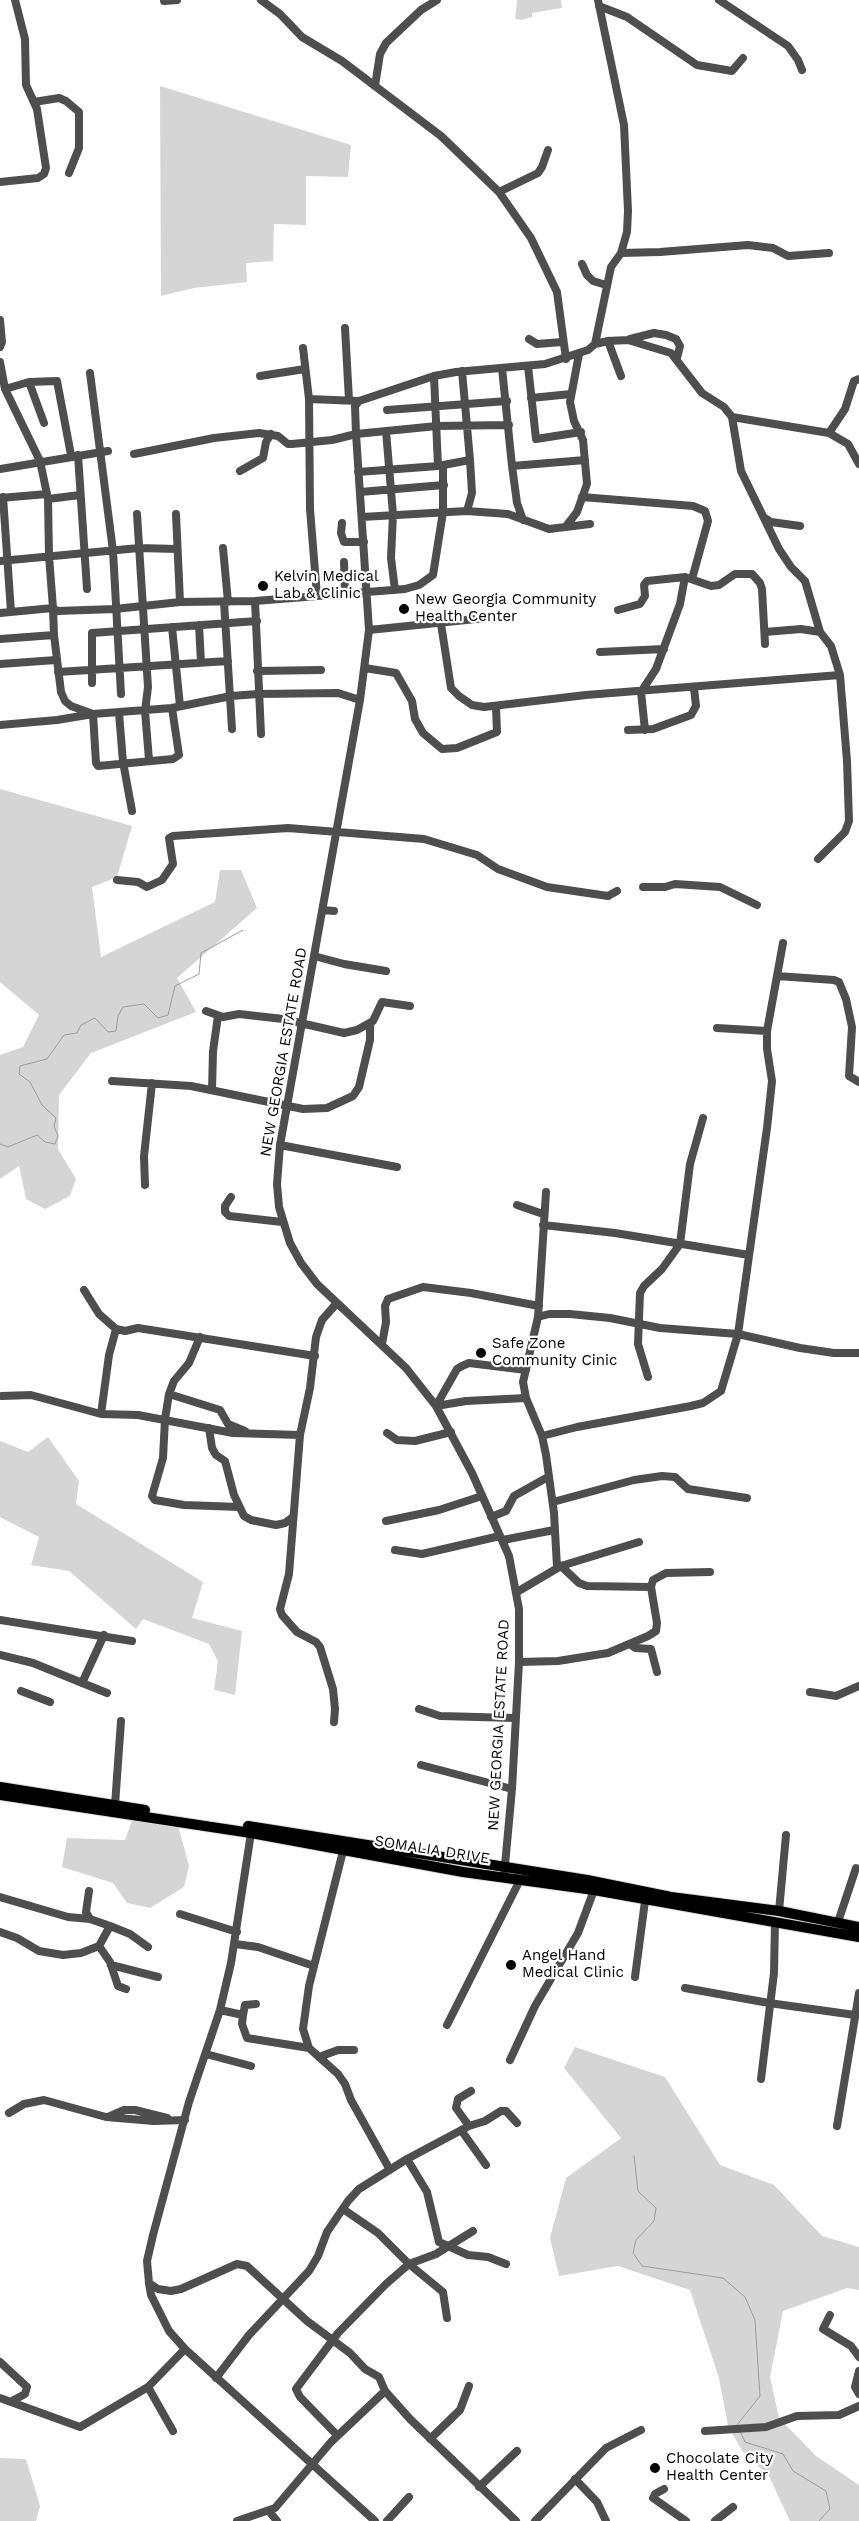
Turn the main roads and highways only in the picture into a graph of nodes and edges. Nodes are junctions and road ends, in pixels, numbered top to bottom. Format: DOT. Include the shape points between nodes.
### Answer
graph roads {
  1 [pos="0,1786"];
  2 [pos="0,1795"];
  3 [pos="504,1872"];
  4 [pos="859,1927"];
  5 [pos="859,1937"];
  1 -- 3 [label="main road, SOMALIA DRIVE"];
  2 -- 3 [label="main road, SOMALIA DRIVE" via="251,1833 463,1872"];
  3 -- 4 [label="main road, SOMALIA DRIVE" via="587,1880 670,1896 779,1910"];
  3 -- 5 [label="main road, SOMALIA DRIVE" via="520,1880"];
}
